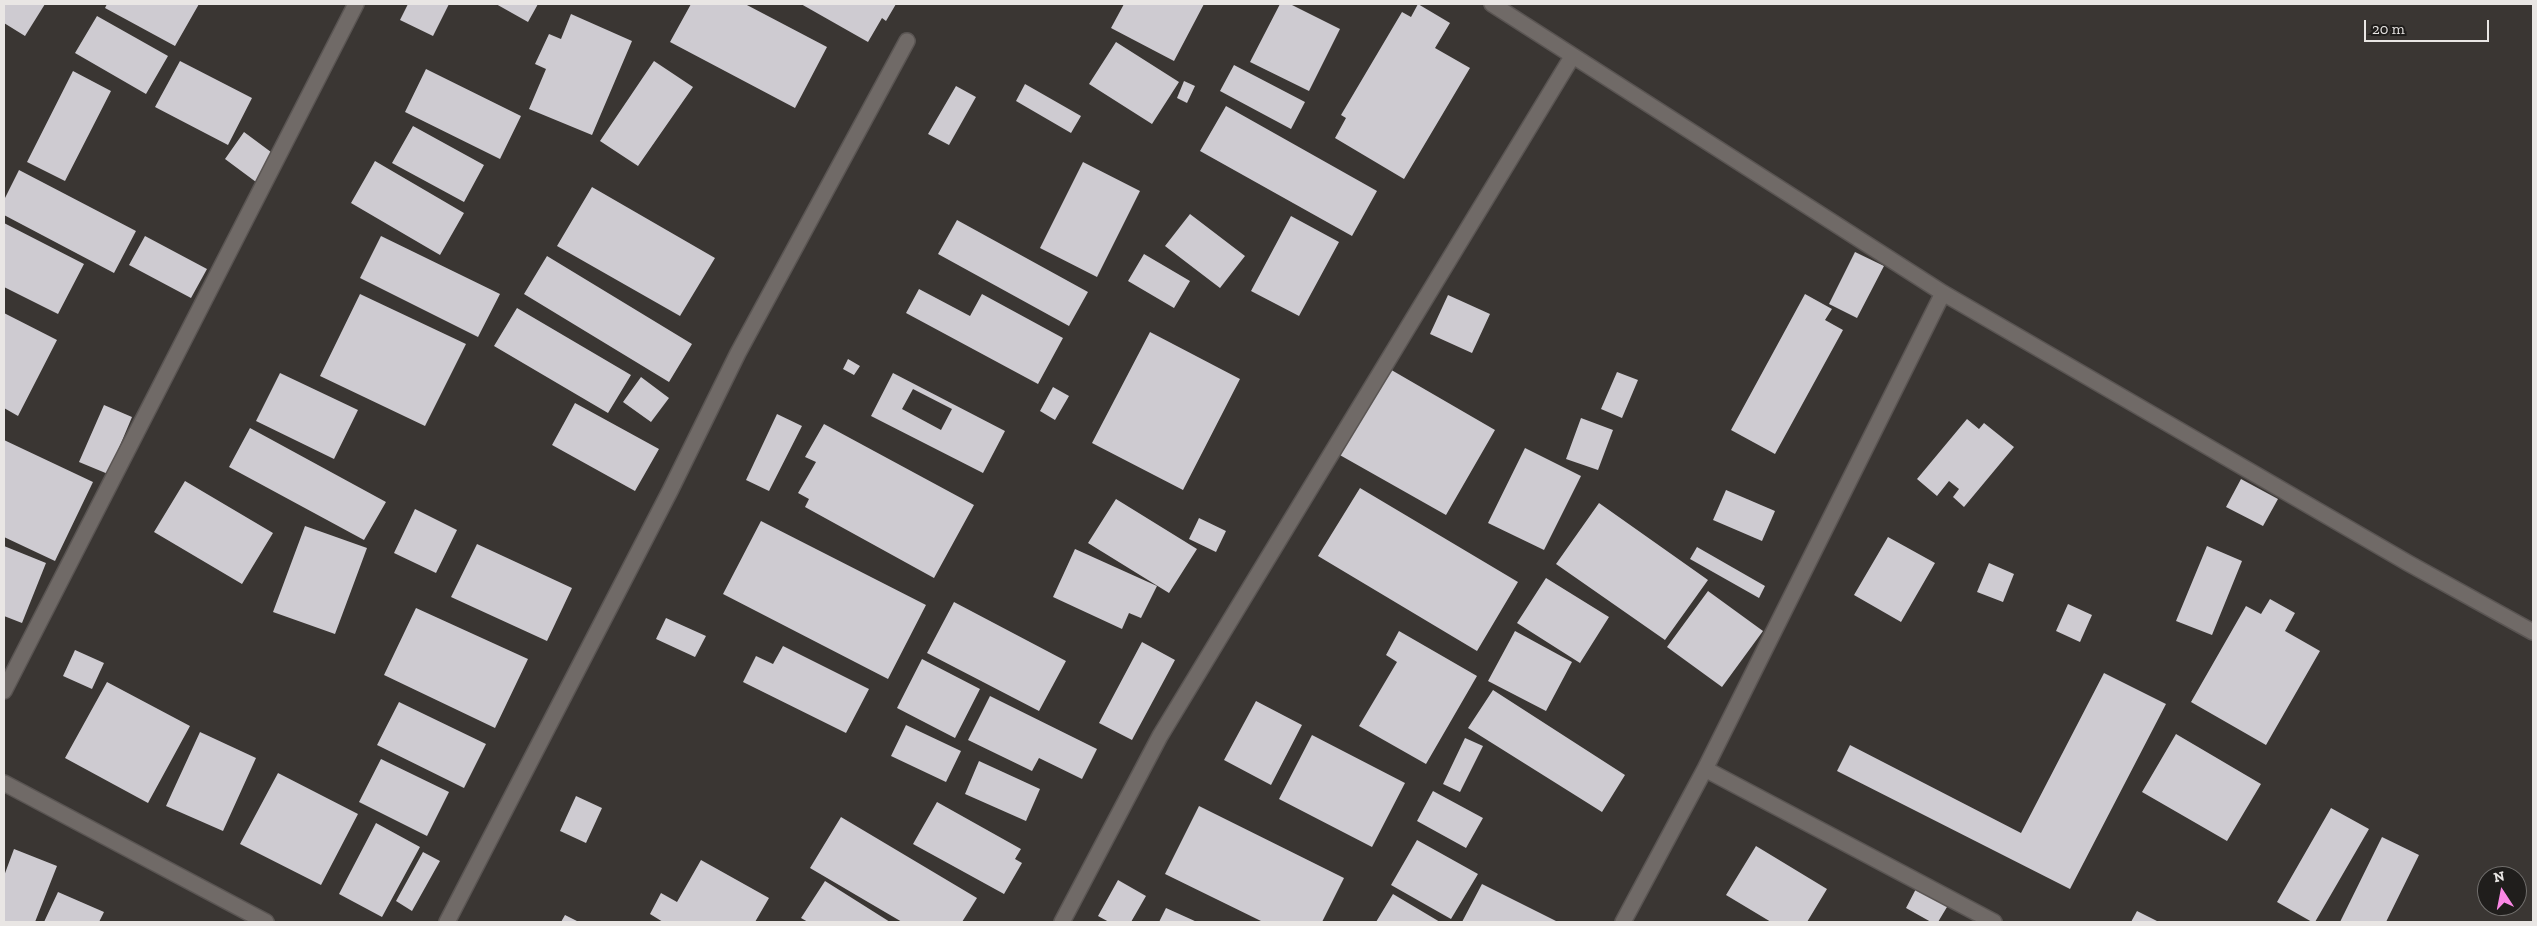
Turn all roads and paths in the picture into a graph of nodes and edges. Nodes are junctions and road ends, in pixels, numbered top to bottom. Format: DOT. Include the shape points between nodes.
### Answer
graph roads {
  1 [pos="356,4"];
  2 [pos="1492,4"];
  3 [pos="907,41"];
  4 [pos="1572,57"];
  5 [pos="1943,293"];
  6 [pos="2533,632"];
  7 [pos="4,691"];
  8 [pos="1705,769"];
  9 [pos="4,783"];
  10 [pos="266,922"];
  11 [pos="447,922"];
  12 [pos="1062,922"];
  13 [pos="1623,922"];
  14 [pos="1994,922"];
  1 -- 7 [label="street"];
  2 -- 4 [label="street"];
  3 -- 11 [label="street" via="738,353"];
  4 -- 5 [label="street"];
  4 -- 12 [label="street" via="1160,736"];
  5 -- 6 [label="street"];
  5 -- 8 [label="street"];
  8 -- 13 [label="street"];
  8 -- 14 [label="street"];
  9 -- 10 [label="street"];
}
